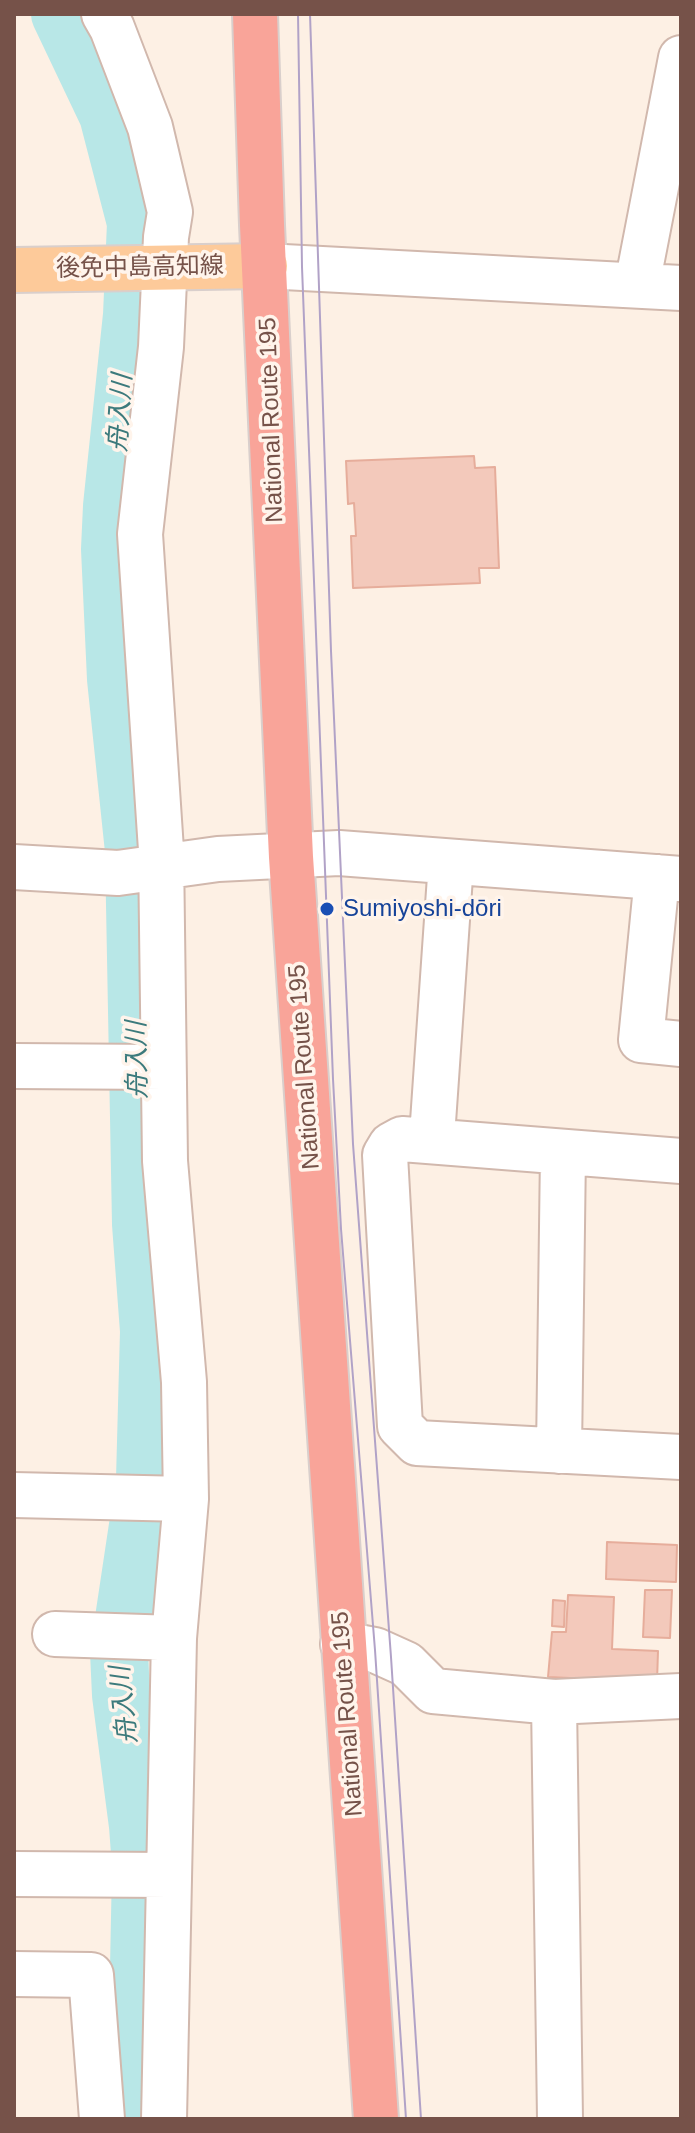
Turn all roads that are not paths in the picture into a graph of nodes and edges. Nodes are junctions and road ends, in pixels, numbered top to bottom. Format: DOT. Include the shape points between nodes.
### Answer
graph roads {
  1 [pos="104,14"];
  2 [pos="255,14"];
  3 [pos="681,58"];
  4 [pos="265,266"];
  5 [pos="145,267"];
  6 [pos="14,270"];
  7 [pos="637,285"];
  8 [pos="681,288"];
  9 [pos="291,857"];
  10 [pos="451,862"];
  11 [pos="14,867"];
  12 [pos="143,869"];
  13 [pos="669,878"];
  14 [pos="681,1044"];
  15 [pos="14,1066"];
  16 [pos="163,1067"];
  17 [pos="433,1122"];
  18 [pos="563,1152"];
  19 [pos="681,1161"];
  20 [pos="559,1451"];
  21 [pos="681,1457"];
  22 [pos="14,1495"];
  23 [pos="179,1499"];
  24 [pos="55,1634"];
  25 [pos="160,1637"];
  26 [pos="343,1644"];
  27 [pos="681,1696"];
  28 [pos="554,1702"];
  29 [pos="14,1874"];
  30 [pos="169,1875"];
  31 [pos="14,1974"];
  32 [pos="102,2119"];
  33 [pos="164,2119"];
  34 [pos="376,2119"];
  35 [pos="560,2119"];
  1 -- 5 [label="street" via="150,127 170,212 166,237"];
  2 -- 4 [label="highway, National Route 195"];
  3 -- 7 [label="street"];
  4 -- 5 [label="main road, 後免中島高知線"];
  4 -- 7 [label="street"];
  4 -- 9 [label="highway, National Route 195"];
  5 -- 6 [label="main road, 後免中島高知線"];
  5 -- 12 [label="street" via="161,347 140,534 156,762"];
  7 -- 8 [label="street"];
  9 -- 10 [label="street" via="339,853"];
  9 -- 12 [label="street"];
  9 -- 26 [label="highway, National Route 195"];
  10 -- 13 [label="street"];
  10 -- 17 [label="street"];
  11 -- 12 [label="street"];
  12 -- 16 [label="street"];
  13 -- 14 [label="street" via="641,1040"];
  15 -- 16 [label="street"];
  16 -- 23 [label="street" via="165,1161 184,1382"];
  18 -- 19 [label="street"];
  18 -- 20 [label="street"];
  18 -- 20 [label="street" via="402,1139 385,1155 400,1426 417,1443"];
  20 -- 21 [label="street"];
  22 -- 23 [label="street"];
  23 -- 25 [label="street"];
  24 -- 25 [label="street"];
  25 -- 30 [label="street"];
  26 -- 28 [label="street" via="406,1664 433,1691"];
  26 -- 34 [label="highway, National Route 195"];
  27 -- 28 [label="street"];
  28 -- 35 [label="street"];
  29 -- 30 [label="street"];
  30 -- 33 [label="street"];
  31 -- 32 [label="street" via="91,1975"];
}
